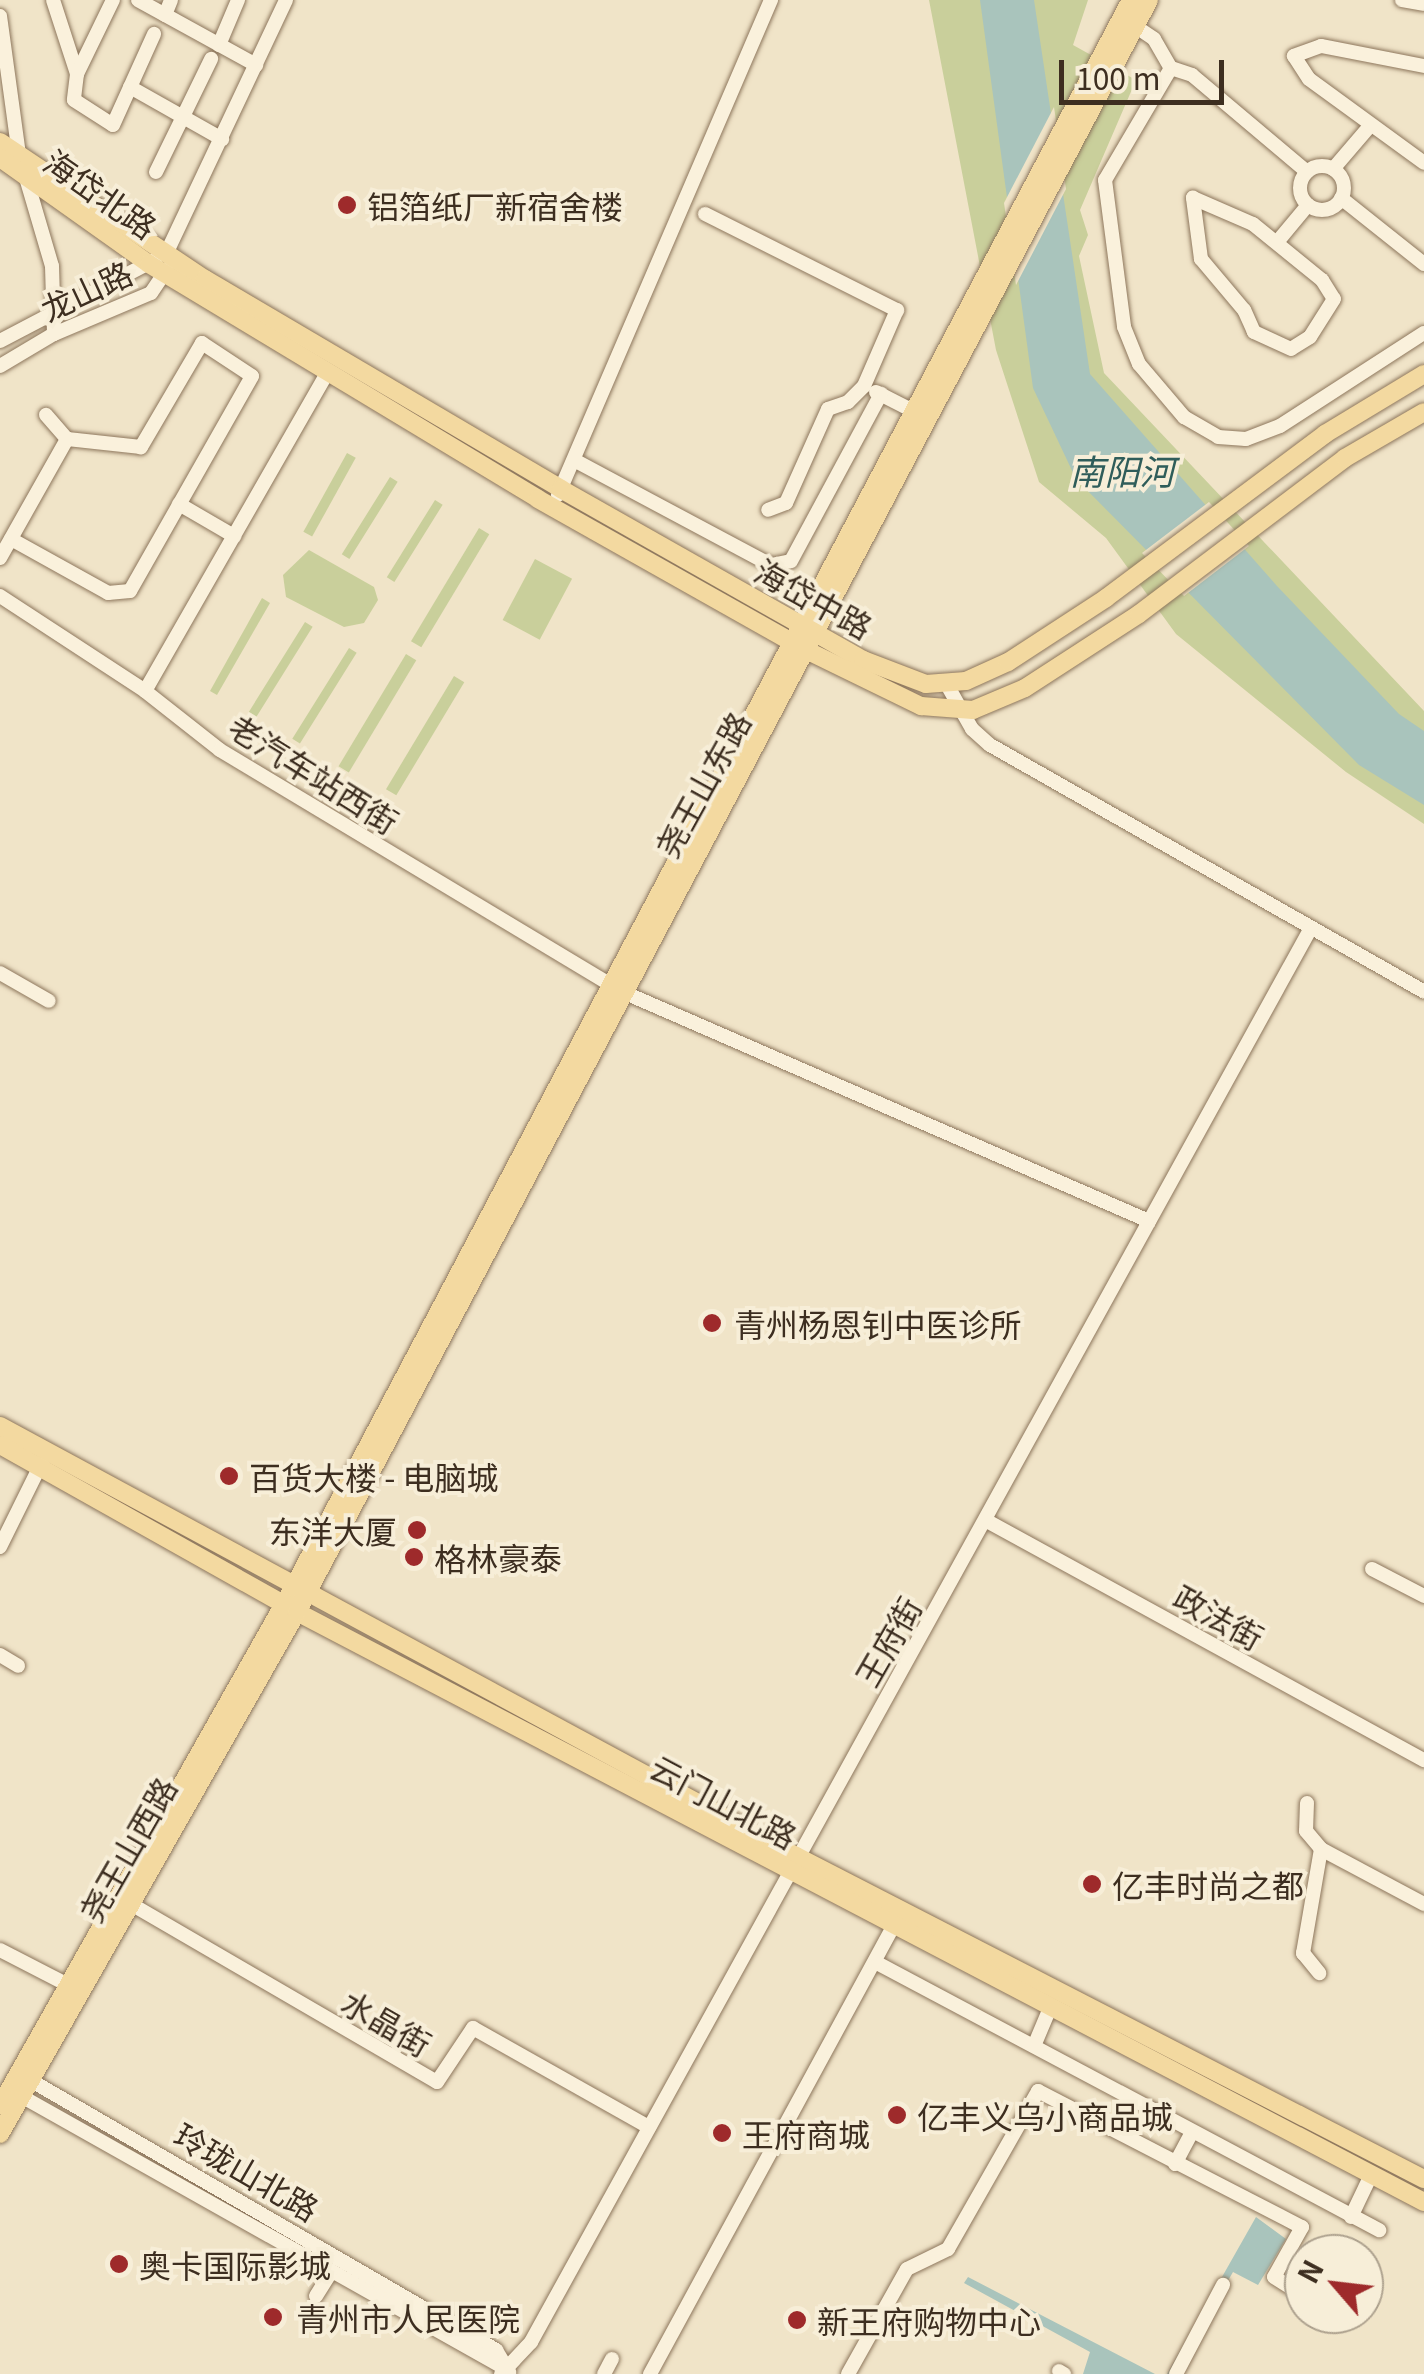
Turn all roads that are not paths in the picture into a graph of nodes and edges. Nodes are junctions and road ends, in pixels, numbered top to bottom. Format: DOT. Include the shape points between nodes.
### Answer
graph roads {
  1 [pos="52,0"];
  2 [pos="113,0"];
  3 [pos="138,0"];
  4 [pos="171,0"];
  5 [pos="238,0"];
  6 [pos="286,0"];
  7 [pos="771,0"];
  8 [pos="1131,0"];
  9 [pos="1148,0"];
  10 [pos="1402,0"];
  11 [pos="1424,4"];
  12 [pos="164,15"];
  13 [pos="0,16"];
  14 [pos="1135,26"];
  15 [pos="154,34"];
  16 [pos="1117,44"];
  17 [pos="219,45"];
  18 [pos="211,59"];
  19 [pos="256,65"];
  20 [pos="1424,66"];
  21 [pos="1171,68"];
  22 [pos="78,74"];
  23 [pos="130,87"];
  24 [pos="1369,127"];
  25 [pos="222,139"];
  26 [pos="0,142"];
  27 [pos="9,156"];
  28 [pos="1424,163"];
  29 [pos="1332,169"];
  30 [pos="156,172"];
  31 [pos="1307,172"];
  32 [pos="28,179"];
  33 [pos="1341,198"];
  34 [pos="1308,205"];
  35 [pos="705,214"];
  36 [pos="1278,241"];
  37 [pos="166,254"];
  38 [pos="149,264"];
  39 [pos="1424,264"];
  40 [pos="168,276"];
  41 [pos="50,312"];
  42 [pos="1424,333"];
  43 [pos="54,334"];
  44 [pos="0,341"];
  45 [pos="1424,362"];
  46 [pos="0,366"];
  47 [pos="328,372"];
  48 [pos="1418,376"];
  49 [pos="864,386"];
  50 [pos="881,394"];
  51 [pos="923,408"];
  52 [pos="1424,412"];
  53 [pos="46,415"];
  54 [pos="67,439"];
  55 [pos="574,460"];
  56 [pos="556,498"];
  57 [pos="179,504"];
  58 [pos="768,510"];
  59 [pos="234,536"];
  60 [pos="10,539"];
  61 [pos="0,558"];
  62 [pos="0,596"];
  63 [pos="805,639"];
  64 [pos="946,683"];
  65 [pos="145,690"];
  66 [pos="959,710"];
  67 [pos="1310,928"];
  68 [pos="0,973"];
  69 [pos="616,988"];
  70 [pos="1424,992"];
  71 [pos="49,1001"];
  72 [pos="1149,1221"];
  73 [pos="0,1426"];
  74 [pos="0,1445"];
  75 [pos="44,1458"];
  76 [pos="987,1521"];
  77 [pos="0,1548"];
  78 [pos="1372,1568"];
  79 [pos="1424,1596"];
  80 [pos="295,1600"];
  81 [pos="0,1655"];
  82 [pos="18,1666"];
  83 [pos="1424,1760"];
  84 [pos="1307,1803"];
  85 [pos="1320,1849"];
  86 [pos="792,1863"];
  87 [pos="131,1904"];
  88 [pos="1424,1904"];
  89 [pos="894,1925"];
  90 [pos="0,1950"];
  91 [pos="878,1962"];
  92 [pos="1319,1973"];
  93 [pos="68,1985"];
  94 [pos="1050,2008"];
  95 [pos="1034,2046"];
  96 [pos="0,2064"];
  97 [pos="13,2089"];
  98 [pos="649,2128"];
  99 [pos="1192,2132"];
  100 [pos="0,2134"];
  101 [pos="1176,2164"];
  102 [pos="1371,2175"];
  103 [pos="1424,2179"];
  104 [pos="1424,2202"];
  105 [pos="1351,2217"];
  106 [pos="1379,2230"];
  107 [pos="1298,2234"];
  108 [pos="1284,2260"];
  109 [pos="330,2274"];
  110 [pos="1284,2284"];
  111 [pos="1222,2285"];
  112 [pos="316,2296"];
  113 [pos="612,2359"];
  114 [pos="506,2372"];
  115 [pos="604,2374"];
  116 [pos="650,2374"];
  117 [pos="848,2374"];
  118 [pos="1176,2374"];
  1 -- 22 [label="street"];
  2 -- 22 [label="street"];
  3 -- 12 [label="street"];
  4 -- 12 [label="street"];
  5 -- 17 [label="street"];
  6 -- 19 [label="street"];
  7 -- 55 [label="street"];
  8 -- 16 [label="main road, 尧王山东路"];
  9 -- 14 [label="main road, 尧王山东路"];
  10 -- 11 [label="street"];
  12 -- 17 [label="street"];
  13 -- 27 [label="street"];
  14 -- 16 [label="main road, 尧王山东路"];
  14 -- 21 [label="street" via="1154,38"];
  15 -- 23 [label="street"];
  16 -- 51 [label="main road, 尧王山东路"];
  17 -- 19 [label="street"];
  18 -- 30 [label="street"];
  19 -- 25 [label="street"];
  20 -- 24 [label="street" via="1321,46 1294,56 1310,79"];
  21 -- 31 [label="street" via="1192,76"];
  21 -- 42 [label="street" via="1105,180 1124,326 1139,364 1184,417 1218,436 1246,439 1280,426"];
  22 -- 23 [label="street" via="74,100 112,125"];
  23 -- 25 [label="street"];
  24 -- 28 [label="street"];
  24 -- 29 [label="street"];
  25 -- 37 [label="street"];
  26 -- 27 [label="main road, 海岱北路"];
  27 -- 32 [label="main road, 海岱北路"];
  27 -- 37 [label="main road, 海岱北路"];
  29 -- 31 [label="street"];
  29 -- 33 [label="street" via="1343,184"];
  31 -- 34 [label="street" via="1300,187"];
  32 -- 38 [label="main road, 海岱北路"];
  32 -- 41 [label="street" via="52,266"];
  33 -- 34 [label="street" via="1327,209"];
  33 -- 39 [label="street"];
  34 -- 36 [label="street"];
  35 -- 49 [label="street" via="897,310"];
  36 -- 36 [label="street" via="1193,198 1201,260 1254,332 1291,349 1310,337 1334,299"];
  37 -- 38 [label="street, 龙山路"];
  37 -- 40 [label="street, 龙山路"];
  37 -- 56 [label="main road, 海岱中路"];
  38 -- 40 [label="main road, 海岱北路"];
  38 -- 41 [label="street, 龙山路"];
  40 -- 43 [label="street, 龙山路" via="151,293"];
  40 -- 47 [label="main road, 海岱中路"];
  41 -- 43 [label="street"];
  41 -- 44 [label="street, 龙山路"];
  43 -- 46 [label="street, 龙山路"];
  45 -- 48 [label="street"];
  47 -- 56 [label="main road, 海岱中路"];
  47 -- 59 [label="street"];
  48 -- 64 [label="main road, 海岱中路" via="1326,434 1106,598 1008,662"];
  49 -- 50 [label="street"];
  49 -- 58 [label="street" via="828,409 786,502"];
  50 -- 51 [label="street"];
  50 -- 55 [label="street" via="791,561 770,565"];
  51 -- 63 [label="main road, 尧王山东路"];
  52 -- 66 [label="main road, 海岱中路" via="1345,458 1139,614 1025,688 985,707"];
  53 -- 54 [label="street"];
  54 -- 57 [label="street" via="141,447 202,343 252,376"];
  54 -- 60 [label="street"];
  55 -- 56 [label="street"];
  56 -- 63 [label="main road, 海岱中路"];
  57 -- 59 [label="street"];
  57 -- 60 [label="street" via="130,591 108,593"];
  59 -- 65 [label="street"];
  60 -- 61 [label="street"];
  62 -- 65 [label="street, 老汽车站西街"];
  63 -- 64 [label="main road, 海岱中路" via="900,678"];
  63 -- 66 [label="main road, 海岱中路" via="908,702"];
  63 -- 69 [label="main road, 尧王山东路"];
  64 -- 66 [label="street"];
  65 -- 69 [label="street, 老汽车站西街" via="220,750"];
  66 -- 67 [label="street" via="990,745"];
  67 -- 70 [label="street"];
  67 -- 72 [label="street, 王府街"];
  68 -- 71 [label="street"];
  69 -- 72 [label="street, 老汽车站西街"];
  69 -- 80 [label="main road, 尧王山东路"];
  72 -- 76 [label="street, 王府街"];
  73 -- 75 [label="main road, 云门山北路"];
  74 -- 75 [label="main road, 云门山北路"];
  75 -- 77 [label="street"];
  75 -- 80 [label="main road, 云门山北路"];
  76 -- 83 [label="street, 政法街"];
  76 -- 86 [label="street, 王府街"];
  78 -- 79 [label="street"];
  80 -- 86 [label="main road, 云门山北路"];
  80 -- 87 [label="main road, 尧王山西路"];
  80 -- 93 [label="main road, 尧王山西路"];
  81 -- 82 [label="street"];
  84 -- 85 [label="street" via="1306,1831"];
  85 -- 88 [label="street"];
  85 -- 92 [label="street" via="1303,1953"];
  86 -- 89 [label="main road, 云门山北路"];
  86 -- 98 [label="street, 王府街"];
  86 -- 103 [label="main road, 云门山北路"];
  87 -- 97 [label="main road, 尧王山西路"];
  87 -- 98 [label="street, 水晶街" via="436,2082 473,2028"];
  89 -- 91 [label="street"];
  89 -- 94 [label="main road, 云门山北路"];
  90 -- 93 [label="street"];
  91 -- 95 [label="street"];
  91 -- 116 [label="street"];
  93 -- 97 [label="main road, 尧王山西路"];
  94 -- 95 [label="street"];
  94 -- 102 [label="main road, 云门山北路"];
  95 -- 99 [label="street"];
  96 -- 97 [label="main road, 玲珑山北路"];
  97 -- 100 [label="main road, 尧王山西路"];
  97 -- 109 [label="street, 玲珑山北路"];
  97 -- 114 [label="street, 玲珑山北路" via="496,2350"];
  98 -- 114 [label="street, 王府街" via="530,2342"];
  99 -- 101 [label="street"];
  99 -- 105 [label="street"];
  101 -- 107 [label="street" via="1302,2227"];
  101 -- 117 [label="street" via="1038,2091 948,2249 907,2269"];
  102 -- 104 [label="main road, 云门山北路"];
  102 -- 105 [label="street"];
  105 -- 106 [label="street"];
  108 -- 110 [label="street" via="1274,2278"];
  109 -- 112 [label="street"];
  109 -- 114 [label="street, 玲珑山北路"];
  111 -- 118 [label="street"];
  113 -- 115 [label="street"];
}
